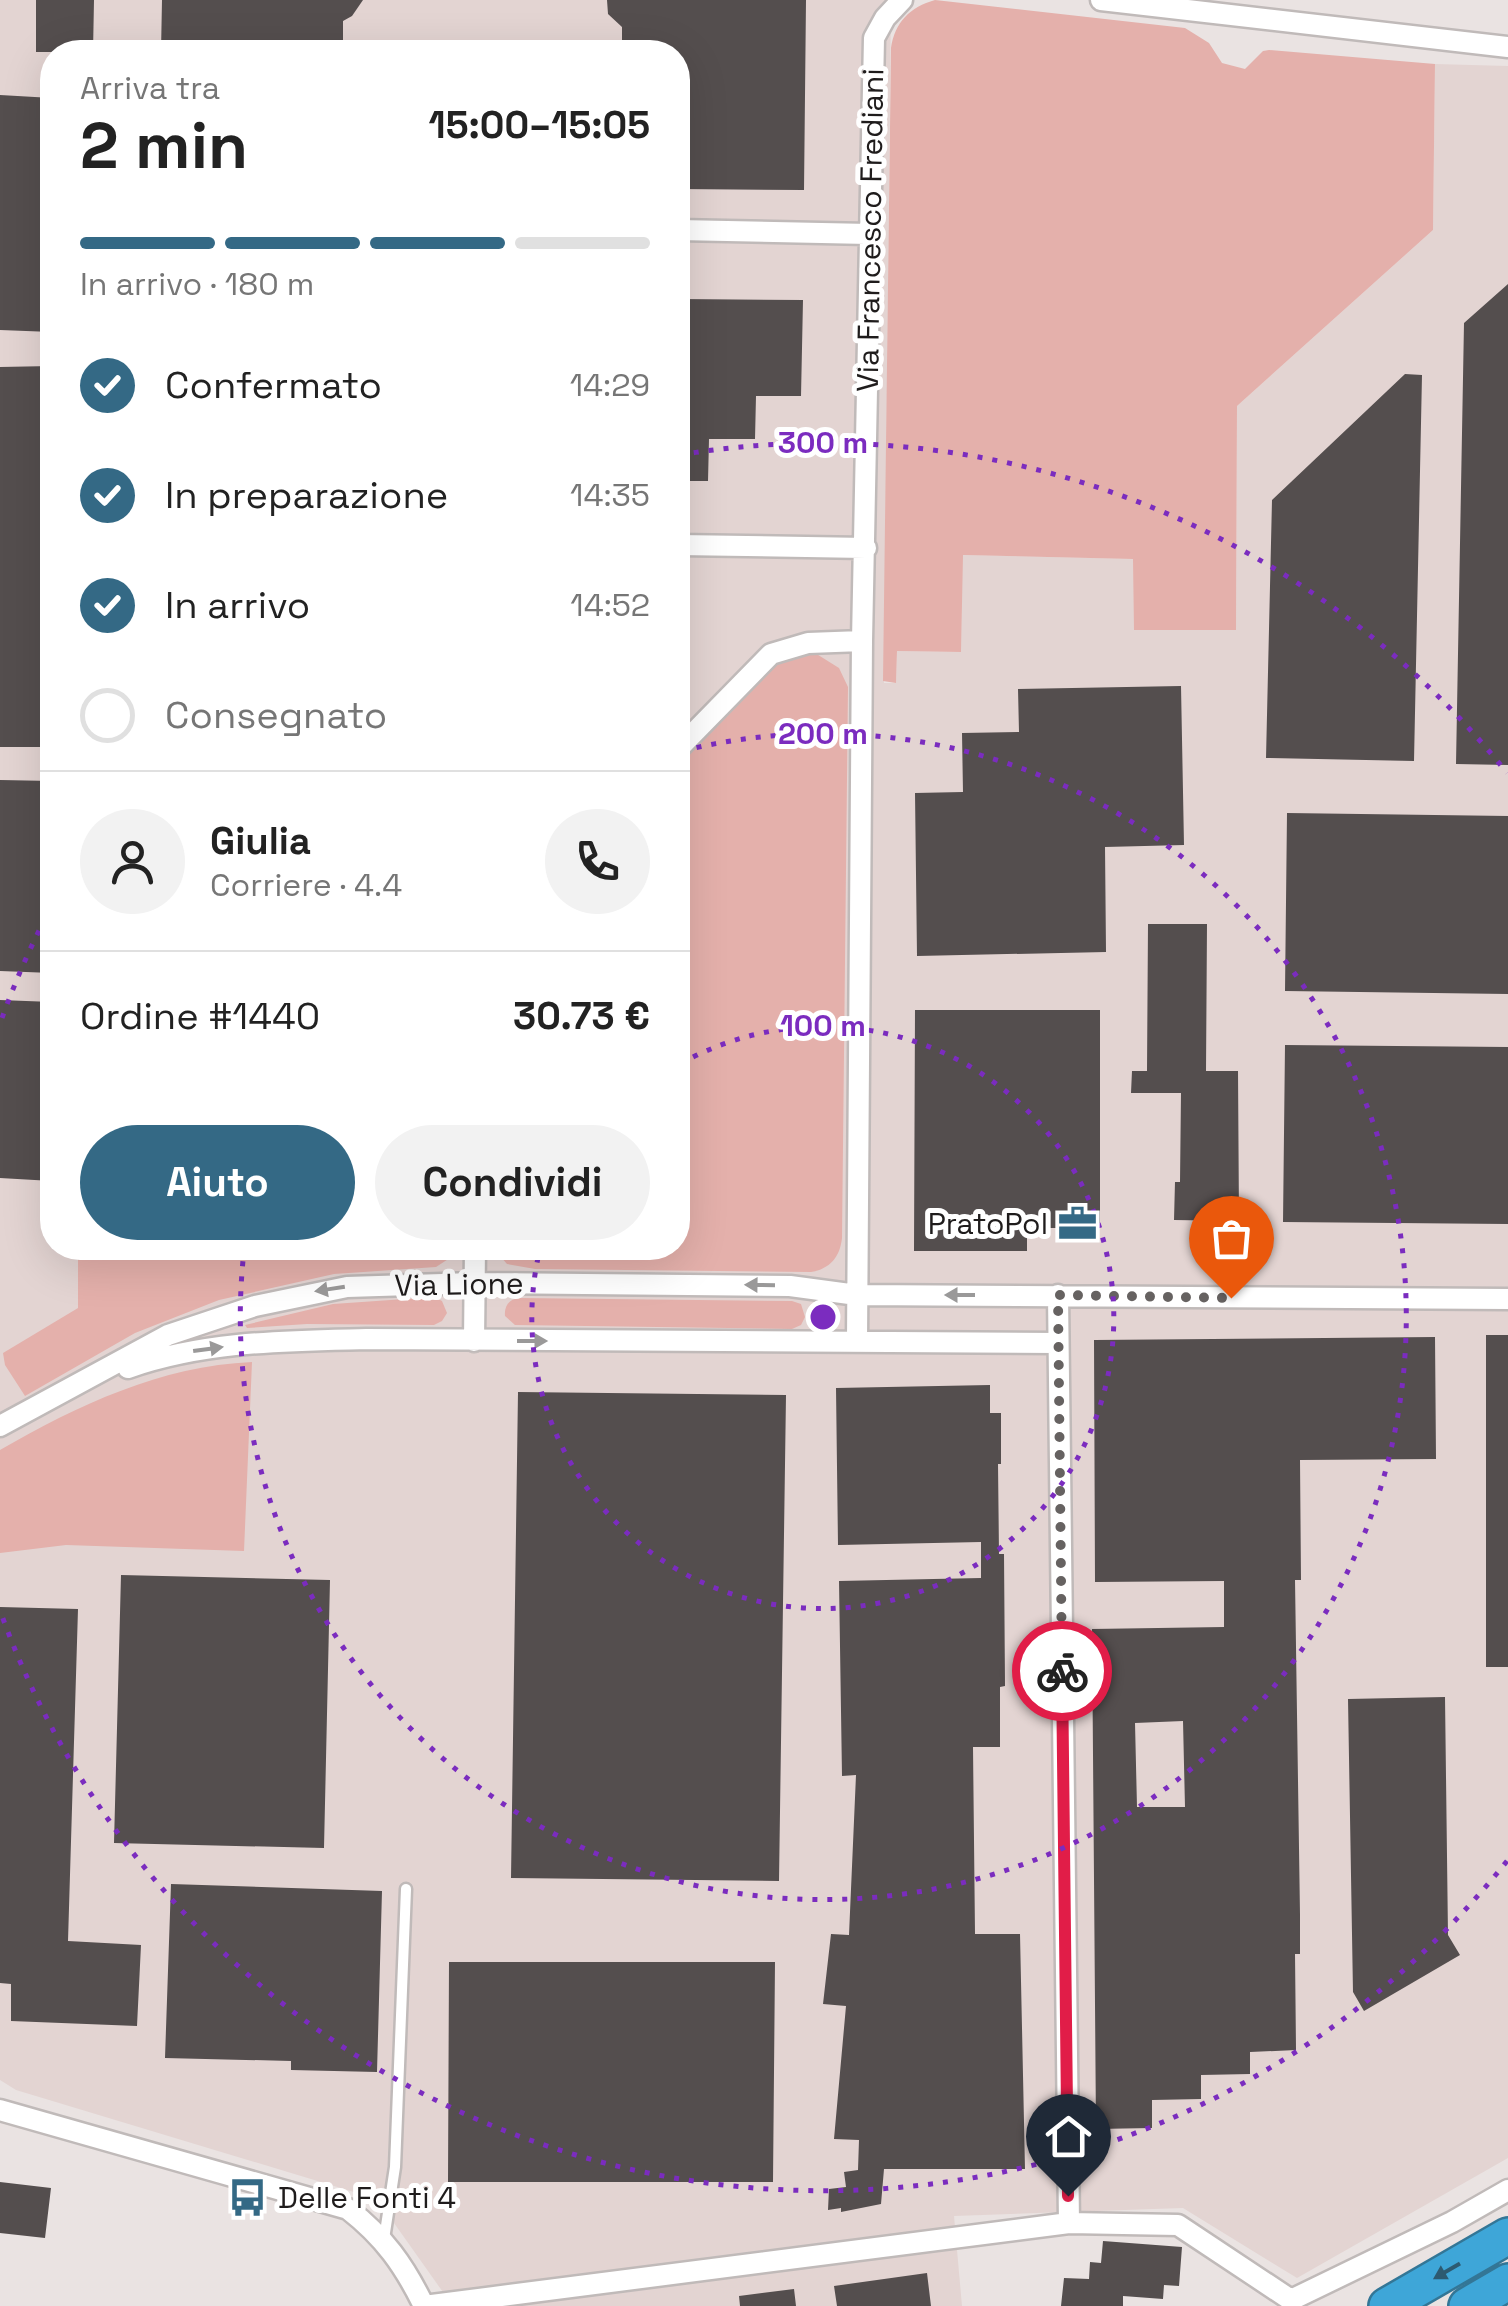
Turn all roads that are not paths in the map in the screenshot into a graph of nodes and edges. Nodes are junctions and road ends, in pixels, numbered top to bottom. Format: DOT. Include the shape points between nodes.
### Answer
graph roads {
  1 [pos="1101,0"];
  2 [pos="899,3"];
  3 [pos="1508,48"];
  4 [pos="690,230"];
  5 [pos="869,234"];
  6 [pos="690,545"];
  7 [pos="866,548"];
  8 [pos="862,641"];
  9 [pos="690,737"];
  10 [pos="475,1260"];
  11 [pos="474,1283"];
  12 [pos="857,1295"];
  13 [pos="1058,1295"];
  14 [pos="1508,1299"];
  15 [pos="857,1341"];
  16 [pos="474,1342"];
  17 [pos="1058,1343"];
  18 [pos="81,1384"];
  19 [pos="0,1426"];
  20 [pos="406,1889"];
  21 [pos="0,2110"];
  22 [pos="1508,2190"];
  23 [pos="1069,2223"];
  24 [pos="1508,2236"];
  25 [pos="384,2239"];
  26 [pos="1508,2282"];
  27 [pos="424,2306"];
  28 [pos="1386,2306"];
  29 [pos="1466,2306"];
  1 -- 3 [label="street"];
  2 -- 5 [label="street, Via Francesco Frediani" via="874,38"];
  4 -- 5 [label="street"];
  5 -- 7 [label="street, Via Francesco Frediani"];
  6 -- 7 [label="street"];
  7 -- 8 [label="street, Via Francesco Frediani"];
  8 -- 9 [label="street" via="808,642 771,654"];
  8 -- 12 [label="street, Via Francesco Frediani"];
  10 -- 11 [label="street"];
  12 -- 11 [label="street, Via Lione, one-way" via="790,1286"];
  11 -- 16 [label="street"];
  11 -- 18 [label="street, Via Lione, one-way" via="347,1286 255,1306 168,1334"];
  13 -- 12 [label="street, Via Lione, one-way"];
  12 -- 15 [label="street, Via Francesco Frediani"];
  13 -- 14 [label="street, Via Lione"];
  13 -- 17 [label="street"];
  16 -- 15 [label="street, Via Lione, one-way"];
  15 -- 17 [label="street, Via Lione"];
  18 -- 16 [label="street, Via Lione, one-way" via="168,1354 256,1342"];
  17 -- 23 [label="street"];
  18 -- 19 [label="street, Via Lione"];
  20 -- 25 [label="lane" via="394,2167"];
  21 -- 25 [label="street" via="348,2209"];
  22 -- 23 [label="street" via="1292,2300 1178,2225"];
  23 -- 27 [label="street"];
  24 -- 28 [label="highway, one-way"];
  25 -- 27 [label="street"];
  26 -- 29 [label="highway"];
}
